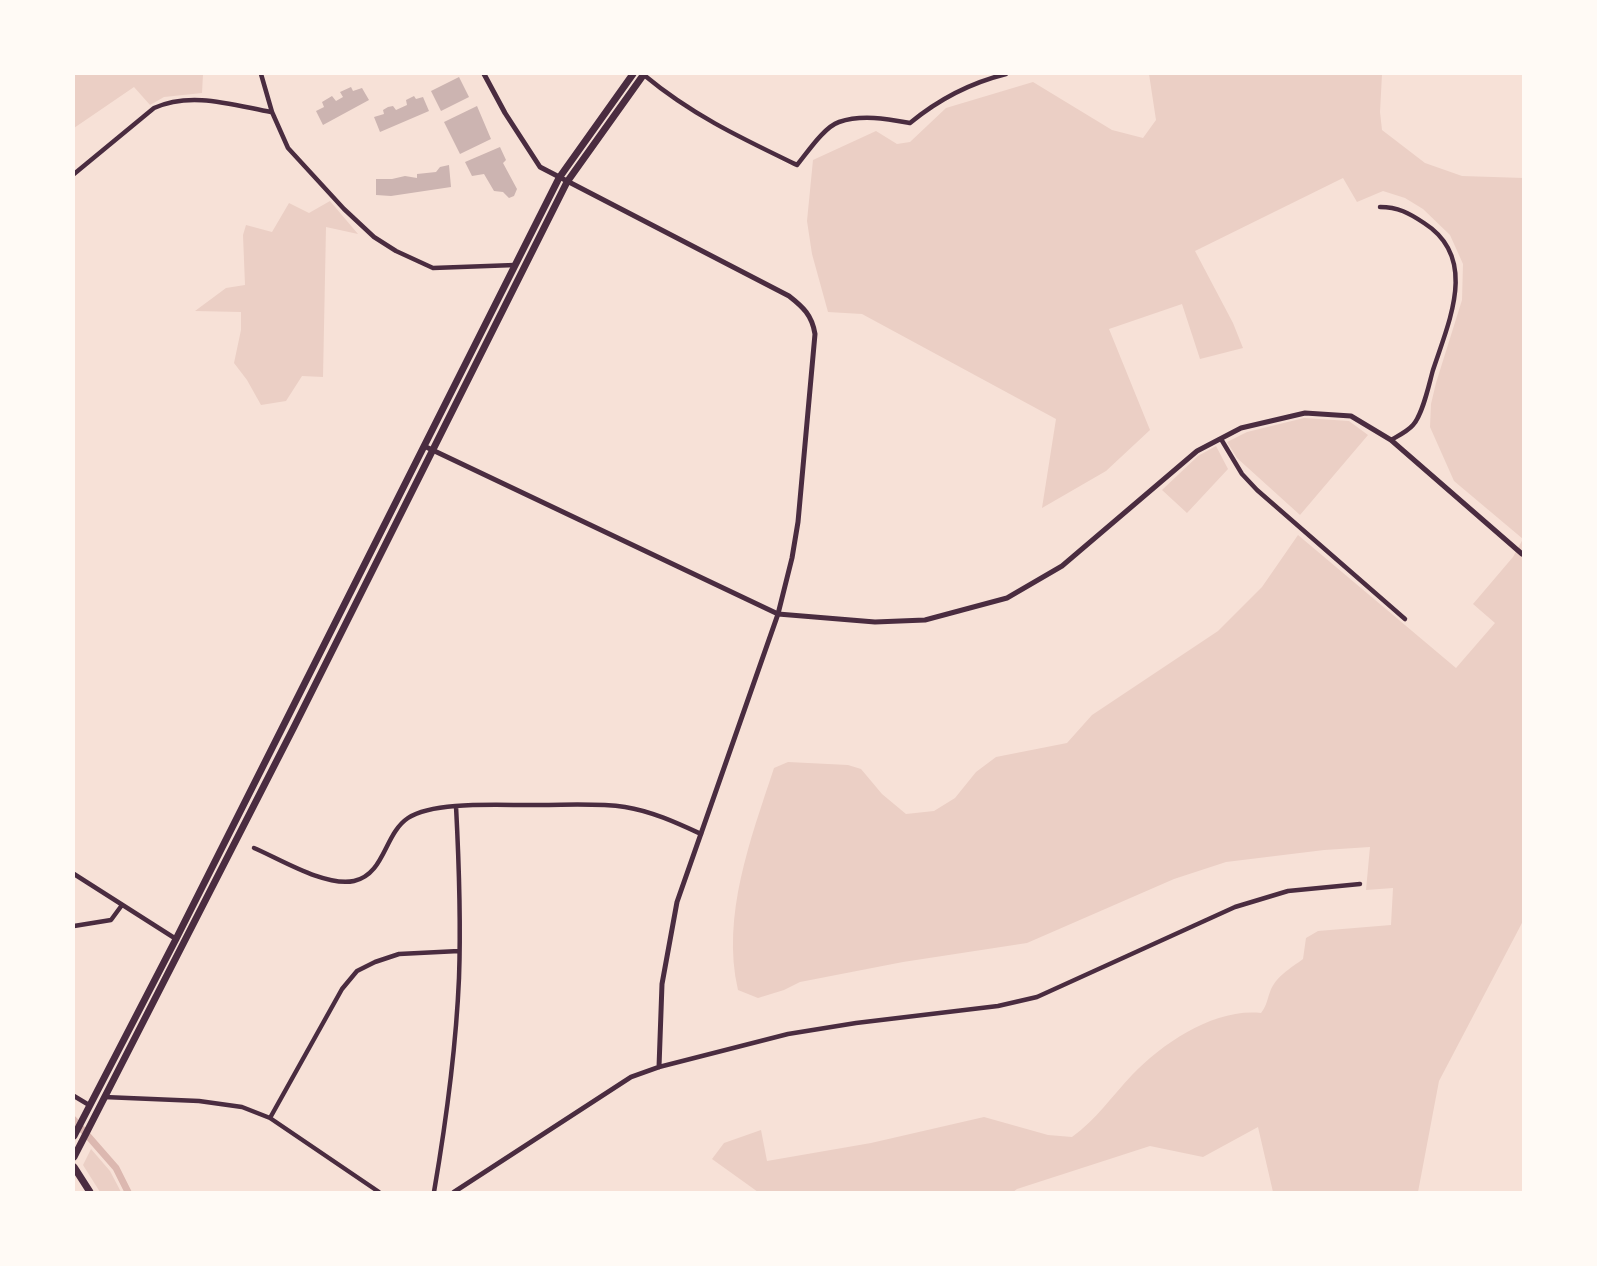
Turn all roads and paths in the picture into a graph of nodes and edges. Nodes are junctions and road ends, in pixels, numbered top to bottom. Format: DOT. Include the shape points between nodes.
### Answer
graph roads {
  1 [pos="261,74"];
  2 [pos="484,74"];
  3 [pos="633,74"];
  4 [pos="644,74"];
  5 [pos="1006,74"];
  6 [pos="272,113"];
  7 [pos="74,174"];
  8 [pos="559,178"];
  9 [pos="567,182"];
  10 [pos="1380,207"];
  11 [pos="516,265"];
  12 [pos="1221,439"];
  13 [pos="1391,440"];
  14 [pos="424,446"];
  15 [pos="433,450"];
  16 [pos="1522,554"];
  17 [pos="778,614"];
  18 [pos="1405,619"];
  19 [pos="456,806"];
  20 [pos="701,834"];
  21 [pos="254,848"];
  22 [pos="74,874"];
  23 [pos="1360,884"];
  24 [pos="122,905"];
  25 [pos="74,926"];
  26 [pos="176,939"];
  27 [pos="459,951"];
  28 [pos="659,1067"];
  29 [pos="74,1096"];
  30 [pos="103,1097"];
  31 [pos="88,1108"];
  32 [pos="270,1118"];
  33 [pos="74,1136"];
  34 [pos="74,1157"];
  35 [pos="74,1167"];
  36 [pos="90,1192"];
  37 [pos="379,1192"];
  38 [pos="433,1192"];
  39 [pos="454,1192"];
  1 -- 6 [label="street"];
  2 -- 8 [label="street" via="540,167"];
  3 -- 8 [label="main road"];
  4 -- 5 [label="street" via="711,124 797,165 838,122 880,117 910,123 978,81"];
  4 -- 9 [label="main road"];
  6 -- 7 [label="street" via="208,100 168,102 154,108"];
  6 -- 11 [label="street" via="288,148 374,237 396,251 433,268"];
  8 -- 9 [label="street"];
  8 -- 11 [label="main road"];
  9 -- 15 [label="main road"];
  9 -- 17 [label="street" via="789,296 806,309 813,322 798,522"];
  10 -- 13 [label="street" via="1404,210 1439,235 1455,267 1457,285 1414,425"];
  11 -- 14 [label="main road"];
  12 -- 13 [label="street" via="1241,429 1305,413 1351,416"];
  12 -- 17 [label="street" via="1196,451 1062,566 1007,598 925,620"];
  12 -- 18 [label="street" via="1257,490"];
  13 -- 16 [label="street"];
  14 -- 15 [label="street"];
  14 -- 26 [label="main road"];
  15 -- 17 [label="street"];
  15 -- 30 [label="main road"];
  17 -- 20 [label="street"];
  19 -- 20 [label="street" via="627,807"];
  19 -- 21 [label="street" via="423,811 407,819 368,875 354,881 323,879"];
  19 -- 27 [label="street"];
  20 -- 28 [label="street" via="677,902 662,984"];
  22 -- 24 [label="street"];
  23 -- 28 [label="street" via="1288,891 1235,907 1037,997 788,1034"];
  24 -- 25 [label="street" via="111,920"];
  24 -- 26 [label="street"];
  26 -- 31 [label="main road"];
  27 -- 32 [label="street" via="399,954 357,971 342,989"];
  27 -- 38 [label="street" via="449,1086"];
  28 -- 39 [label="street" via="631,1077"];
  29 -- 31 [label="street"];
  30 -- 32 [label="street" via="199,1101 242,1107"];
  30 -- 34 [label="main road"];
  31 -- 33 [label="main road"];
  32 -- 37 [label="street"];
  35 -- 36 [label="main road"];
}
